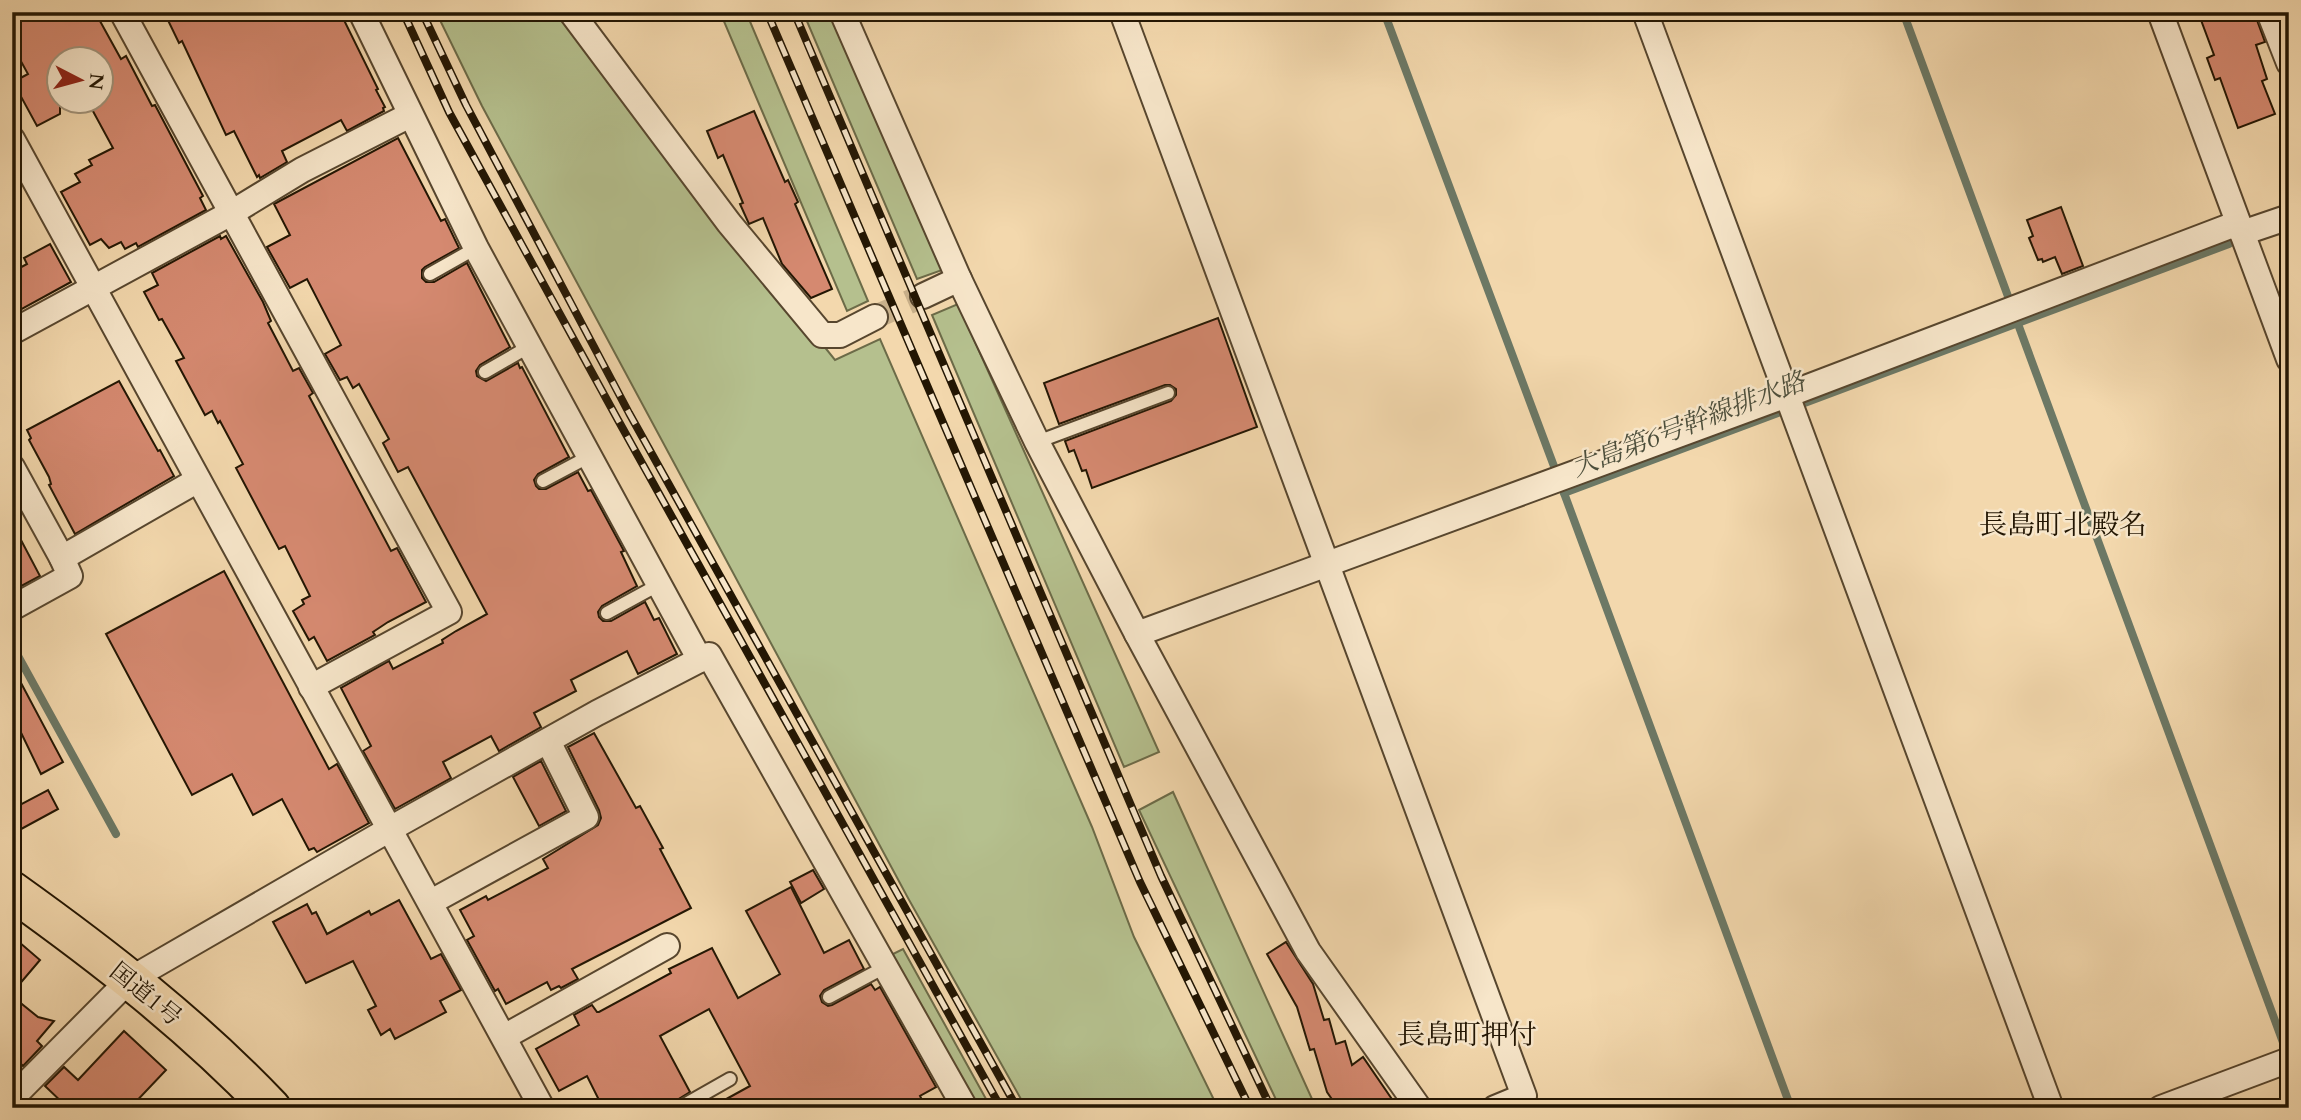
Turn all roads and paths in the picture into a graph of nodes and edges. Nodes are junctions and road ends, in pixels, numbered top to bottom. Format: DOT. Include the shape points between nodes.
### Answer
graph roads {
  1 [pos="122,12"];
  2 [pos="361,12"];
  3 [pos="571,12"];
  4 [pos="842,12"];
  5 [pos="1122,12"];
  6 [pos="1644,12"];
  7 [pos="2160,12"];
  8 [pos="2277,18"];
  9 [pos="2289,63"];
  10 [pos="410,115"];
  11 [pos="12,139"];
  12 [pos="233,212"];
  13 [pos="2289,217"];
  14 [pos="2240,228"];
  15 [pos="477,248"];
  16 [pos="430,274"];
  17 [pos="959,279"];
  18 [pos="94,287"];
  19 [pos="923,296"];
  20 [pos="875,317"];
  21 [pos="12,332"];
  22 [pos="530,346"];
  23 [pos="2289,359"];
  24 [pos="485,372"];
  25 [pos="1168,393"];
  26 [pos="1790,404"];
  27 [pos="1037,442"];
  28 [pos="590,456"];
  29 [pos="12,467"];
  30 [pos="198,480"];
  31 [pos="543,481"];
  32 [pos="62,558"];
  33 [pos="1327,564"];
  34 [pos="660,584"];
  35 [pos="12,608"];
  36 [pos="607,613"];
  37 [pos="1137,634"];
  38 [pos="700,660"];
  39 [pos="311,687"];
  40 [pos="548,741"];
  41 [pos="390,829"];
  42 [pos="12,891"];
  43 [pos="431,902"];
  44 [pos="667,946"];
  45 [pos="885,967"];
  46 [pos="129,980"];
  47 [pos="829,997"];
  48 [pos="504,1037"];
  49 [pos="2289,1060"];
  50 [pos="730,1079"];
  51 [pos="12,1100"];
  52 [pos="19,1108"];
  53 [pos="271,1108"];
  54 [pos="542,1108"];
  55 [pos="679,1108"];
  56 [pos="965,1108"];
  57 [pos="1419,1108"];
  58 [pos="1495,1108"];
  59 [pos="2051,1108"];
  60 [pos="2161,1108"];
  1 -- 12 [label="street"];
  2 -- 10 [label="street"];
  3 -- 20 [label="street" via="729,223 822,335 840,335"];
  4 -- 17 [label="street"];
  5 -- 33 [label="street"];
  6 -- 26 [label="street"];
  7 -- 14 [label="street"];
  8 -- 9 [label="street"];
  10 -- 12 [label="street" via="302,170"];
  10 -- 15 [label="street"];
  11 -- 18 [label="street"];
  12 -- 18 [label="street"];
  12 -- 39 [label="street" via="449,612"];
  13 -- 14 [label="street"];
  14 -- 23 [label="street"];
  14 -- 26 [label="street"];
  15 -- 16 [label="lane"];
  15 -- 22 [label="street"];
  17 -- 19 [label="street"];
  17 -- 27 [label="street"];
  18 -- 21 [label="street"];
  18 -- 30 [label="street"];
  22 -- 24 [label="lane"];
  22 -- 28 [label="street"];
  25 -- 27 [label="lane"];
  26 -- 33 [label="street" via="1556,480"];
  26 -- 59 [label="street"];
  27 -- 37 [label="street"];
  28 -- 31 [label="lane"];
  28 -- 34 [label="street"];
  29 -- 32 [label="street"];
  30 -- 32 [label="street"];
  30 -- 39 [label="street"];
  32 -- 35 [label="street" via="70,576"];
  33 -- 37 [label="street"];
  33 -- 58 [label="street" via="1524,1096"];
  34 -- 36 [label="lane"];
  34 -- 38 [label="street"];
  37 -- 57 [label="street" via="1308,951"];
  38 -- 40 [label="street"];
  38 -- 45 [label="street" via="709,655"];
  39 -- 41 [label="street"];
  40 -- 41 [label="street"];
  40 -- 43 [label="street" via="586,817"];
  41 -- 43 [label="street"];
  41 -- 46 [label="street"];
  42 -- 46 [label="highway, 国道1号"];
  43 -- 48 [label="street"];
  44 -- 48 [label="street"];
  45 -- 47 [label="lane"];
  45 -- 56 [label="street"];
  46 -- 51 [label="street"];
  46 -- 53 [label="highway, 国道1号" via="200,1039"];
  48 -- 54 [label="street"];
  49 -- 60 [label="street"];
  50 -- 55 [label="lane"];
  51 -- 52 [label="street"];
}
